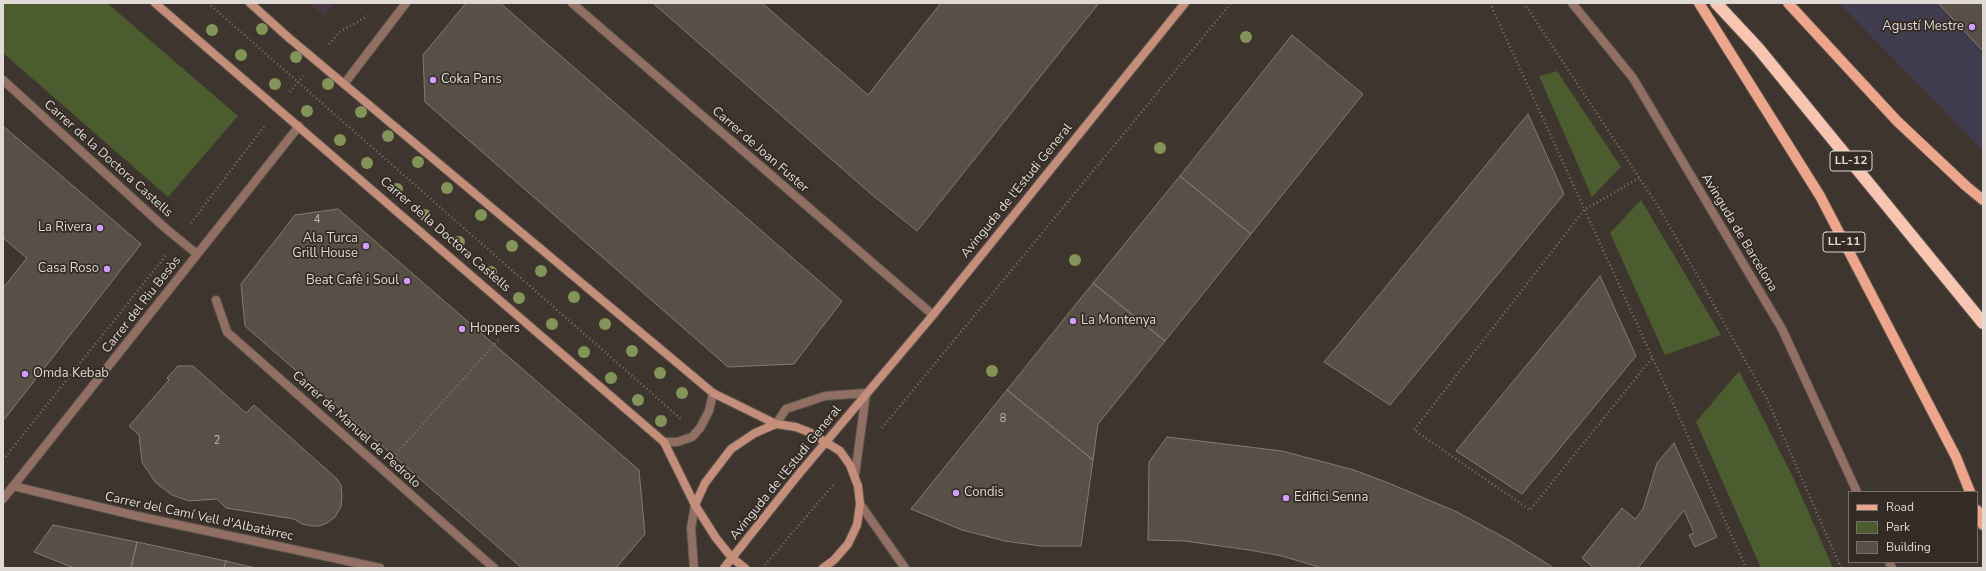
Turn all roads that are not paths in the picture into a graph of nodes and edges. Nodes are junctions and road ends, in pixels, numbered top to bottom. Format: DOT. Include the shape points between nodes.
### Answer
graph roads {
  1 [pos="155,3"];
  2 [pos="250,3"];
  3 [pos="406,3"];
  4 [pos="572,3"];
  5 [pos="1185,3"];
  6 [pos="1572,3"];
  7 [pos="1699,3"];
  8 [pos="1716,3"];
  9 [pos="1788,3"];
  10 [pos="3,80"];
  11 [pos="344,84"];
  12 [pos="299,126"];
  13 [pos="1983,200"];
  14 [pos="197,254"];
  15 [pos="216,300"];
  16 [pos="933,314"];
  17 [pos="1983,323"];
  18 [pos="713,393"];
  19 [pos="866,393"];
  20 [pos="776,424"];
  21 [pos="664,442"];
  22 [pos="827,442"];
  23 [pos="855,475"];
  24 [pos="13,486"];
  25 [pos="1857,491"];
  26 [pos="1970,491"];
  27 [pos="3,499"];
  28 [pos="860,504"];
  29 [pos="695,505"];
  30 [pos="1978,512"];
  31 [pos="1983,525"];
  32 [pos="732,558"];
  33 [pos="380,568"];
  34 [pos="494,568"];
  35 [pos="694,568"];
  36 [pos="724,568"];
  37 [pos="745,568"];
  38 [pos="823,568"];
  39 [pos="905,568"];
  1 -- 12 [label="street, Carrer de la Doctora Castells"];
  2 -- 11 [label="street"];
  3 -- 11 [label="street"];
  4 -- 16 [label="street, Carrer de Joan Fuster"];
  5 -- 16 [label="street, Avinguda de l'Estudi General"];
  6 -- 25 [label="street, Avinguda de Barcelona" via="1633,78 1789,341"];
  7 -- 26 [label="main road, LL-11" via="1820,196 1956,457"];
  8 -- 17 [label="highway, LL-12" via="1758,48"];
  9 -- 13 [label="main road" via="1897,121"];
  10 -- 14 [label="street, Carrer de la Doctora Castells"];
  11 -- 18 [label="street"];
  12 -- 14 [label="street, Carrer del Riu Besòs"];
  12 -- 21 [label="street, Carrer de la Doctora Castells"];
  14 -- 24 [label="street, Carrer del Riu Besòs"];
  15 -- 34 [label="street, Carrer de Manuel de Pedrolo" via="227,332"];
  16 -- 19 [label="street, Avinguda de l'Estudi General"];
  18 -- 20 [label="street"];
  18 -- 21 [label="street" via="709,411 692,437 677,442"];
  19 -- 20 [label="street, Avinguda de l'Estudi General" via="825,396 804,403 786,410"];
  19 -- 22 [label="street, Avinguda de l'Estudi General"];
  19 -- 23 [label="street, Avinguda de l'Estudi General"];
  20 -- 22 [label="street" via="796,427"];
  20 -- 29 [label="street" via="755,433 731,449 705,483"];
  21 -- 29 [label="street, Carrer de la Doctora Castells"];
  22 -- 23 [label="street" via="840,451"];
  22 -- 32 [label="street, Avinguda de l'Estudi General"];
  23 -- 28 [label="street"];
  24 -- 27 [label="street, Carrer del Riu Besòs"];
  24 -- 33 [label="street, Carrer del Camí Vell d'Albatàrrec" via="144,518"];
  28 -- 38 [label="street" via="857,525 848,544"];
  28 -- 39 [label="street"];
  29 -- 32 [label="street, Carrer de la Doctora Castells"];
  29 -- 35 [label="street" via="691,528"];
  30 -- 31 [label="main road"];
  32 -- 36 [label="street, Avinguda de l'Estudi General"];
  32 -- 37 [label="street, Carrer de la Doctora Castells"];
}
